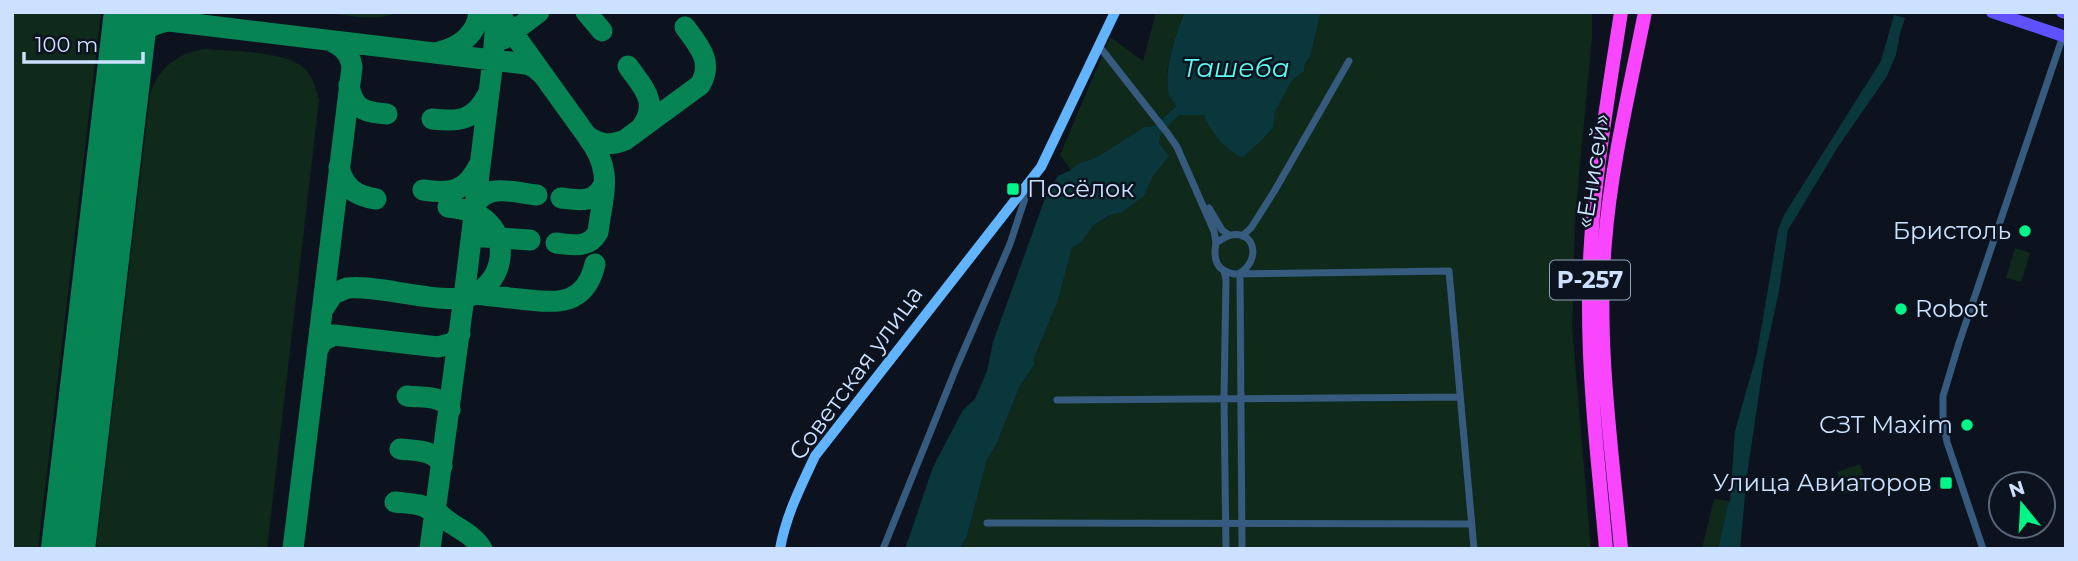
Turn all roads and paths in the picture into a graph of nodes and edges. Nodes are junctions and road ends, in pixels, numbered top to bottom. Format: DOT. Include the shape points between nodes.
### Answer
graph roads {
  1 [pos="1115,12"];
  2 [pos="1621,12"];
  3 [pos="1645,12"];
  4 [pos="1992,12"];
  5 [pos="2064,36"];
  6 [pos="1099,46"];
  7 [pos="1349,61"];
  8 [pos="1177,147"];
  9 [pos="1030,182"];
  10 [pos="1229,235"];
  11 [pos="1242,236"];
  12 [pos="1216,243"];
  13 [pos="1224,271"];
  14 [pos="1240,273"];
  15 [pos="1460,397"];
  16 [pos="1224,399"];
  17 [pos="1242,399"];
  18 [pos="1057,400"];
  19 [pos="987,523"];
  20 [pos="1225,524"];
  21 [pos="1471,524"];
  22 [pos="1242,525"];
  23 [pos="780,549"];
  24 [pos="883,549"];
  25 [pos="1226,549"];
  26 [pos="1242,549"];
  27 [pos="1474,549"];
  28 [pos="1606,549"];
  29 [pos="1620,549"];
  30 [pos="1983,549"];
  1 -- 6 [label="street, Советская улица"];
  2 -- 28 [label="highway, «Енисей» / Р-257" via="1603,128 1588,308"];
  3 -- 29 [label="highway, «Енисей» / Р-257" via="1605,242 1602,307"];
  4 -- 5 [label="main road"];
  5 -- 30 [label="street" via="1943,396 1947,442"];
  6 -- 8 [label="street"];
  6 -- 9 [label="street, Советская улица" via="1051,149"];
  7 -- 11 [label="street" via="1275,190"];
  8 -- 10 [label="street" via="1217,223"];
  8 -- 12 [label="street"];
  9 -- 23 [label="street, Советская улица" via="815,456 794,500"];
  9 -- 24 [label="street" via="1010,244"];
  10 -- 11 [label="street"];
  10 -- 12 [label="street"];
  11 -- 14 [label="street" via="1254,251 1251,265"];
  12 -- 13 [label="street" via="1215,260"];
  13 -- 14 [label="street"];
  13 -- 16 [label="street"];
  14 -- 15 [label="street" via="1449,271"];
  14 -- 17 [label="street"];
  15 -- 17 [label="street"];
  15 -- 21 [label="street"];
  16 -- 17 [label="street"];
  16 -- 18 [label="street"];
  16 -- 20 [label="street"];
  17 -- 22 [label="street"];
  19 -- 20 [label="street"];
  20 -- 22 [label="street"];
  20 -- 25 [label="street"];
  21 -- 22 [label="street"];
  21 -- 27 [label="street"];
  22 -- 26 [label="street"];
}
